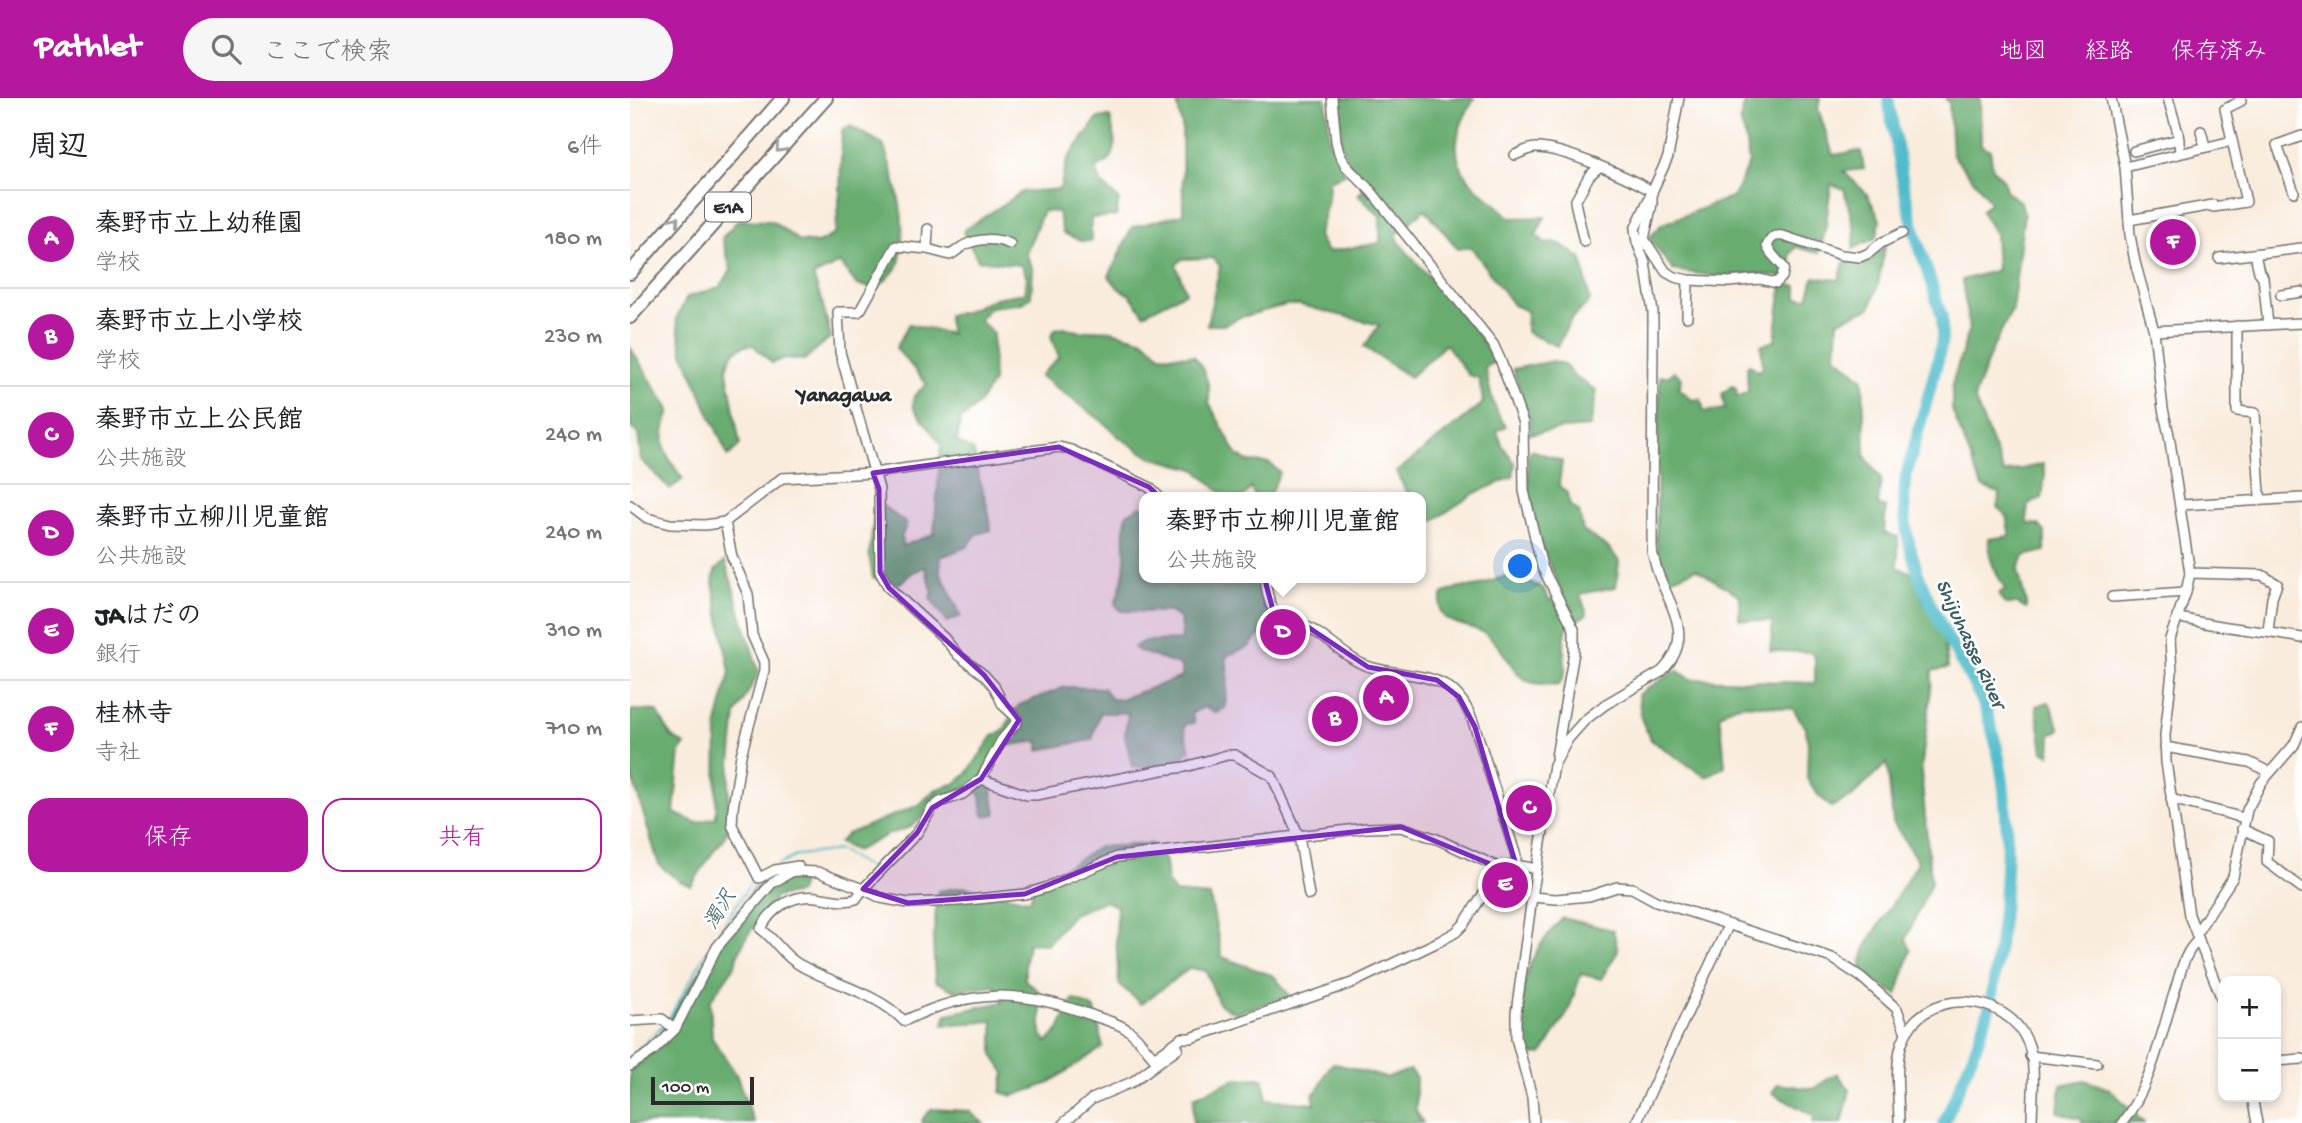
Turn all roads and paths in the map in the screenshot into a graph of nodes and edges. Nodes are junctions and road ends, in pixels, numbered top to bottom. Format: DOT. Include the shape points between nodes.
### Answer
graph roads {
  1 [pos="783,98"];
  2 [pos="826,98"];
  3 [pos="1332,98"];
  4 [pos="1679,98"];
  5 [pos="2111,98"];
  6 [pos="2168,98"];
  7 [pos="2240,98"];
  8 [pos="2202,131"];
  9 [pos="2302,136"];
  10 [pos="2179,139"];
  11 [pos="2232,141"];
  12 [pos="2205,146"];
  13 [pos="2134,151"];
  14 [pos="2180,152"];
  15 [pos="1515,155"];
  16 [pos="1599,167"];
  17 [pos="2125,167"];
  18 [pos="1652,191"];
  19 [pos="2294,192"];
  20 [pos="2129,220"];
  21 [pos="928,229"];
  22 [pos="1902,233"];
  23 [pos="1584,242"];
  24 [pos="1010,244"];
  25 [pos="2302,248"];
  26 [pos="927,249"];
  27 [pos="2255,254"];
  28 [pos="2219,258"];
  29 [pos="630,273"];
  30 [pos="1688,280"];
  31 [pos="2286,292"];
  32 [pos="2302,292"];
  33 [pos="1684,312"];
  34 [pos="630,317"];
  35 [pos="2302,323"];
  36 [pos="2268,325"];
  37 [pos="2237,327"];
  38 [pos="2154,331"];
  39 [pos="873,473"];
  40 [pos="1153,492"];
  41 [pos="2302,498"];
  42 [pos="2262,499"];
  43 [pos="630,505"];
  44 [pos="2181,505"];
  45 [pos="725,522"];
  46 [pos="2190,573"];
  47 [pos="1266,583"];
  48 [pos="2175,592"];
  49 [pos="2186,592"];
  50 [pos="2112,597"];
  51 [pos="2177,616"];
  52 [pos="2268,631"];
  53 [pos="2302,638"];
  54 [pos="2302,727"];
  55 [pos="2165,747"];
  56 [pos="2298,747"];
  57 [pos="1554,765"];
  58 [pos="2269,772"];
  59 [pos="981,779"];
  60 [pos="2171,799"];
  61 [pos="2244,818"];
  62 [pos="2242,829"];
  63 [pos="1299,836"];
  64 [pos="1516,865"];
  65 [pos="1500,868"];
  66 [pos="1536,869"];
  67 [pos="810,871"];
  68 [pos="2302,888"];
  69 [pos="863,889"];
  70 [pos="1309,895"];
  71 [pos="1532,897"];
  72 [pos="1728,926"];
  73 [pos="2198,936"];
  74 [pos="2218,989"];
  75 [pos="630,1021"];
  76 [pos="675,1029"];
  77 [pos="1906,1033"];
  78 [pos="1191,1038"];
  79 [pos="2031,1056"];
  80 [pos="2302,1059"];
  81 [pos="2281,1060"];
  82 [pos="2097,1064"];
  83 [pos="630,1066"];
  84 [pos="2253,1102"];
  85 [pos="1065,1123"];
  86 [pos="1534,1123"];
  87 [pos="1636,1123"];
  88 [pos="1899,1123"];
  89 [pos="2032,1123"];
  90 [pos="2122,1123"];
  91 [pos="2257,1123"];
  29 -- 1 [label="highway, E1A, one-way"];
  2 -- 34 [label="highway, E1A, one-way"];
  3 -- 57 [label="street" via="1336,141 1346,166 1493,344 1523,423 1528,510 1542,567 1569,617 1575,640"];
  4 -- 18 [label="street" via="1668,157"];
  5 -- 17 [label="street"];
  6 -- 10 [label="street"];
  7 -- 11 [label="street" via="2225,109"];
  8 -- 12 [label="street"];
  9 -- 19 [label="street" via="2277,145"];
  10 -- 13 [label="street"];
  10 -- 14 [label="street"];
  11 -- 12 [label="street"];
  11 -- 20 [label="street" via="2246,202"];
  12 -- 14 [label="street"];
  14 -- 17 [label="street"];
  15 -- 16 [label="street" via="1534,148 1568,154"];
  16 -- 18 [label="street"];
  16 -- 23 [label="street" via="1575,202"];
  17 -- 20 [label="street"];
  18 -- 30 [label="street" via="1644,239 1666,272"];
  18 -- 57 [label="street" via="1635,235 1653,312 1650,535 1660,580 1678,618 1679,637 1668,665 1585,720"];
  20 -- 38 [label="street"];
  21 -- 26 [label="street"];
  22 -- 30 [label="street" via="1860,257 1775,235 1767,246 1784,268 1776,283"];
  24 -- 26 [label="street" via="985,239 950,255"];
  25 -- 27 [label="street"];
  26 -- 39 [label="street" via="896,246 861,309 838,312 840,352"];
  27 -- 28 [label="street"];
  27 -- 36 [label="street" via="2263,277"];
  30 -- 33 [label="street"];
  31 -- 32 [label="street"];
  35 -- 36 [label="street"];
  36 -- 37 [label="street"];
  37 -- 38 [label="street"];
  37 -- 42 [label="street" via="2237,415 2255,413"];
  38 -- 44 [label="street"];
  39 -- 40 [label="street" via="1059,447"];
  39 -- 45 [label="street" via="782,478"];
  39 -- 59 [label="street" via="879,489 880,572 889,588 994,686 1003,705 1017,718"];
  41 -- 42 [label="street"];
  42 -- 44 [label="street"];
  43 -- 45 [label="street" via="647,518 670,524"];
  44 -- 46 [label="street"];
  45 -- 67 [label="street" via="732,557 747,594 752,635 764,662 741,755 732,825 759,878 797,865"];
  46 -- 49 [label="street"];
  46 -- 52 [label="street" via="2262,575 2277,584"];
  47 -- 64 [label="street" via="1273,610 1281,617 1308,627 1368,667 1437,680 1459,697 1471,715"];
  48 -- 49 [label="street"];
  48 -- 50 [label="street"];
  48 -- 51 [label="street"];
  49 -- 51 [label="street"];
  51 -- 52 [label="street"];
  51 -- 55 [label="street" via="2170,639 2172,672"];
  52 -- 53 [label="street"];
  54 -- 56 [label="street"];
  55 -- 58 [label="street" via="2249,762"];
  55 -- 60 [label="street"];
  56 -- 58 [label="street"];
  57 -- 66 [label="street"];
  58 -- 61 [label="street"];
  59 -- 63 [label="street" via="1036,795 1235,755 1272,776"];
  59 -- 69 [label="street" via="963,794 932,808 917,833"];
  60 -- 61 [label="street"];
  60 -- 73 [label="street" via="2189,915"];
  61 -- 62 [label="street"];
  62 -- 68 [label="street" via="2268,841 2267,862"];
  62 -- 73 [label="street" via="2233,877"];
  63 -- 65 [label="street" via="1401,827"];
  63 -- 69 [label="street" via="1117,857 1025,894 908,903"];
  63 -- 70 [label="street"];
  64 -- 65 [label="street"];
  64 -- 66 [label="street"];
  65 -- 78 [label="street" via="1464,924 1440,941 1352,983"];
  66 -- 71 [label="street"];
  67 -- 69 [label="street"];
  67 -- 76 [label="street" via="793,872 772,883 717,947"];
  69 -- 78 [label="street" via="849,901 815,897 788,901 765,919 761,929 793,961 863,992 904,1021 957,1000 1010,995 1072,1008 1120,1026 1154,1058 1182,1038"];
  71 -- 72 [label="street" via="1556,899 1632,888"];
  71 -- 86 [label="street" via="1516,1038"];
  72 -- 77 [label="street" via="1846,966 1897,1009"];
  72 -- 87 [label="street"];
  73 -- 74 [label="street"];
  73 -- 90 [label="street" via="2136,1104"];
  75 -- 76 [label="street" via="662,1019"];
  76 -- 83 [label="street"];
  77 -- 79 [label="street" via="1925,1012 1961,1000 1998,1010 2012,1020"];
  77 -- 88 [label="street" via="1899,1053"];
  78 -- 85 [label="street" via="1132,1082 1092,1099"];
  79 -- 82 [label="street"];
  79 -- 89 [label="street"];
  80 -- 81 [label="street"];
  84 -- 91 [label="street"];
}
